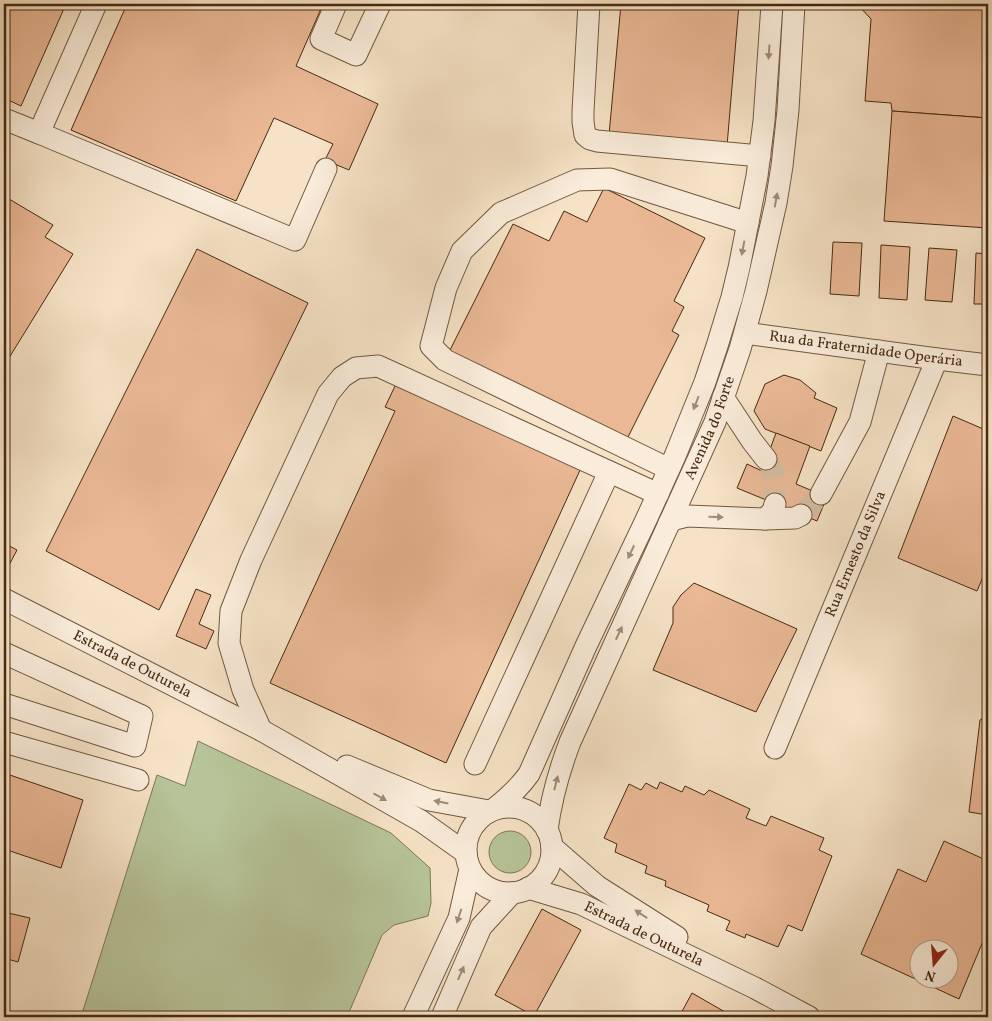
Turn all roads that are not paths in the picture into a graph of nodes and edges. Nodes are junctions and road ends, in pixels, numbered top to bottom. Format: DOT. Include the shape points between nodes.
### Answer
graph roads {
  1 [pos="96,4"];
  2 [pos="336,4"];
  3 [pos="590,4"];
  4 [pos="772,4"];
  5 [pos="794,4"];
  6 [pos="375,5"];
  7 [pos="4,119"];
  8 [pos="39,133"];
  9 [pos="760,156"];
  10 [pos="326,169"];
  11 [pos="748,223"];
  12 [pos="745,333"];
  13 [pos="879,351"];
  14 [pos="937,359"];
  15 [pos="988,364"];
  16 [pos="723,397"];
  17 [pos="766,459"];
  18 [pos="669,469"];
  19 [pos="609,472"];
  20 [pos="658,494"];
  21 [pos="821,494"];
  22 [pos="801,515"];
  23 [pos="669,523"];
  24 [pos="4,599"];
  25 [pos="4,653"];
  26 [pos="4,704"];
  27 [pos="261,730"];
  28 [pos="4,742"];
  29 [pos="775,748"];
  30 [pos="475,764"];
  31 [pos="138,780"];
  32 [pos="492,810"];
  33 [pos="549,839"];
  34 [pos="468,861"];
  35 [pos="520,890"];
  36 [pos="755,988"];
  37 [pos="413,1017"];
  38 [pos="442,1017"];
  39 [pos="809,1017"];
  1 -- 8 [label="street"];
  2 -- 6 [label="street" via="321,39 356,55"];
  3 -- 9 [label="street" via="583,111 585,135 598,141"];
  4 -- 9 [label="street, Avenida do Forte, one-way"];
  12 -- 5 [label="street, Avenida do Forte, one-way" via="768,243 782,166"];
  7 -- 8 [label="street"];
  8 -- 10 [label="street" via="295,240"];
  9 -- 11 [label="street, Avenida do Forte"];
  11 -- 18 [label="street, Avenida do Forte, one-way" via="732,297 717,346"];
  11 -- 18 [label="street" via="610,179 577,180 502,212 462,251 446,288 431,346 445,360"];
  12 -- 13 [label="street, Rua da Fraternidade Operária"];
  12 -- 16 [label="street, Avenida do Forte"];
  13 -- 14 [label="street, Rua da Fraternidade Operária"];
  13 -- 21 [label="street" via="860,422"];
  14 -- 15 [label="street, Rua da Fraternidade Operária"];
  14 -- 29 [label="street, Rua Ernesto da Silva"];
  16 -- 17 [label="street"];
  16 -- 23 [label="street, Avenida do Forte"];
  18 -- 20 [label="street, Avenida do Forte"];
  19 -- 20 [label="street"];
  19 -- 27 [label="street" via="378,366 356,368 342,377 328,394 251,560 231,611 229,643 243,690"];
  19 -- 30 [label="street"];
  20 -- 32 [label="street, Avenida do Forte, one-way" via="529,774"];
  23 -- 22 [label="street, one-way" via="687,516 770,511 795,518"];
  33 -- 23 [label="street, Avenida do Forte, one-way" via="550,809 570,742"];
  24 -- 27 [label="street, Estrada de Outurela"];
  25 -- 26 [label="street" via="142,716 135,746"];
  32 -- 27 [label="street, Estrada de Outurela, one-way" via="429,800"];
  27 -- 34 [label="street, Estrada de Outurela, one-way" via="421,821"];
  28 -- 31 [label="street"];
  32 -- 33 [label="street" via="506,807 530,813 540,820"];
  32 -- 34 [label="street" via="471,829 466,840"];
  33 -- 35 [label="street" via="551,859 546,871 538,881"];
  36 -- 33 [label="street, Estrada de Outurela, one-way" via="597,886"];
  34 -- 35 [label="street" via="478,880 488,887 499,892"];
  34 -- 37 [label="street, one-way" via="459,918"];
  35 -- 36 [label="street, Estrada de Outurela" via="581,904"];
  38 -- 35 [label="street, one-way" via="481,927"];
  36 -- 39 [label="street, Estrada de Outurela"];
}
